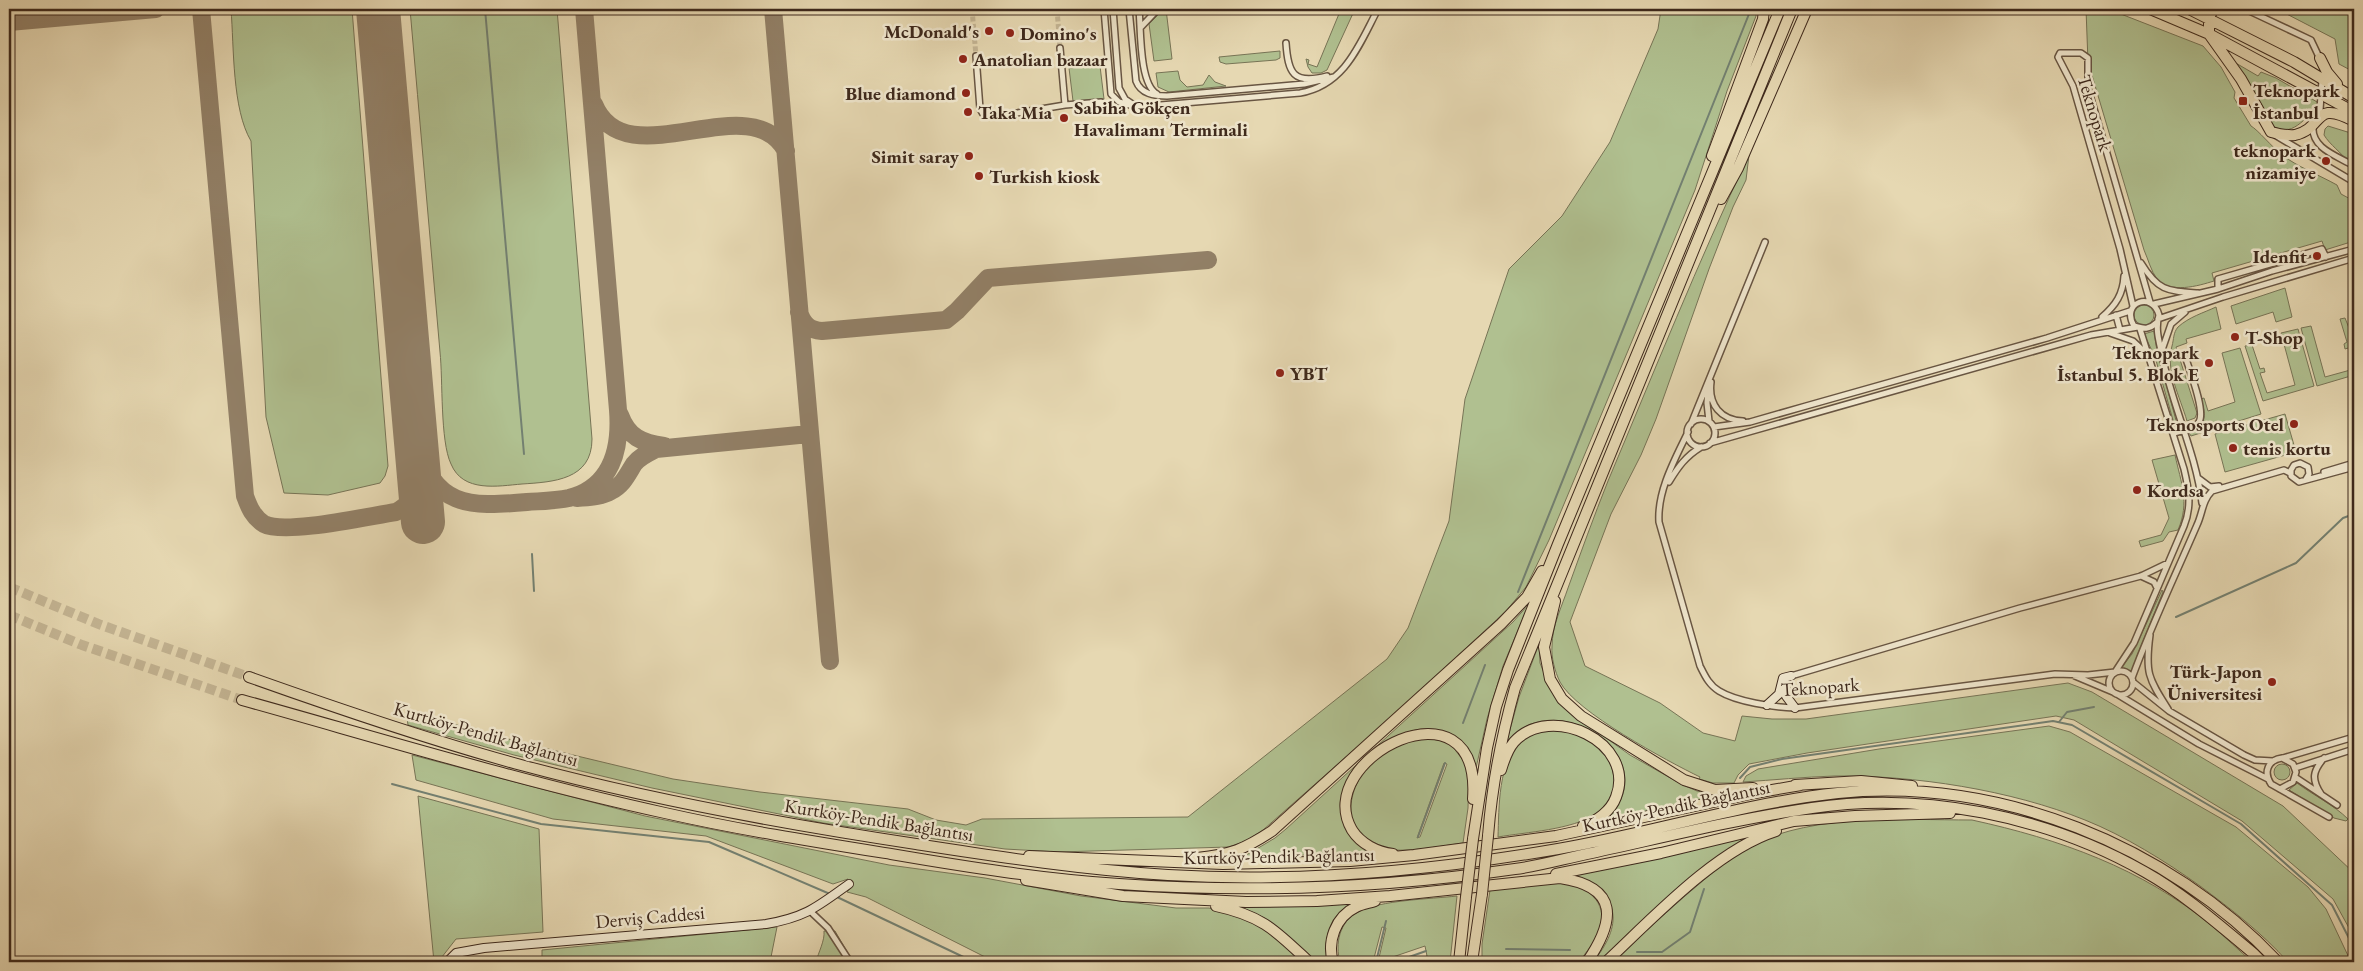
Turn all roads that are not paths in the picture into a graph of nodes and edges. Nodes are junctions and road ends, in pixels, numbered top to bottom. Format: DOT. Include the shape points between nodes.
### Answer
graph roads {
  1 [pos="1104,9"];
  2 [pos="1113,9"];
  3 [pos="1129,9"];
  4 [pos="1139,9"];
  5 [pos="1158,9"];
  6 [pos="1378,9"];
  7 [pos="1764,9"];
  8 [pos="1780,9"];
  9 [pos="1792,9"];
  10 [pos="1807,9"];
  11 [pos="2150,9"];
  12 [pos="2189,9"];
  13 [pos="2245,9"];
  14 [pos="2212,12"];
  15 [pos="1140,28"];
  16 [pos="2209,34"];
  17 [pos="1286,43"];
  18 [pos="1060,48"];
  19 [pos="976,56"];
  20 [pos="2320,58"];
  21 [pos="1108,61"];
  22 [pos="1349,64"];
  23 [pos="1118,66"];
  24 [pos="2322,78"];
  25 [pos="2322,95"];
  26 [pos="1162,96"];
  27 [pos="2353,97"];
  28 [pos="1101,102"];
  29 [pos="1065,105"];
  30 [pos="1137,107"];
  31 [pos="2354,112"];
  32 [pos="2354,121"];
  33 [pos="2313,122"];
  34 [pos="2271,132"];
  35 [pos="2354,166"];
  36 [pos="2354,182"];
  37 [pos="1700,237"];
  38 [pos="1684,238"];
  39 [pos="1765,242"];
  40 [pos="2354,249"];
  41 [pos="2138,258"];
  42 [pos="2326,258"];
  43 [pos="2354,258"];
  44 [pos="2124,268"];
  45 [pos="2218,289"];
  46 [pos="2203,293"];
  47 [pos="2152,303"];
  48 [pos="2201,304"];
  49 [pos="2132,308"];
  50 [pos="2116,315"];
  51 [pos="2099,320"];
  52 [pos="2157,321"];
  53 [pos="2139,328"];
  54 [pos="2120,330"];
  55 [pos="2107,332"];
  56 [pos="2162,353"];
  57 [pos="2185,356"];
  58 [pos="2150,357"];
  59 [pos="1712,374"];
  60 [pos="1709,421"];
  61 [pos="1750,422"];
  62 [pos="1691,424"];
  63 [pos="1714,427"];
  64 [pos="2183,431"];
  65 [pos="1688,432"];
  66 [pos="2174,433"];
  67 [pos="1710,443"];
  68 [pos="1702,446"];
  69 [pos="2354,463"];
  70 [pos="2294,465"];
  71 [pos="2354,467"];
  72 [pos="2290,473"];
  73 [pos="2308,476"];
  74 [pos="2197,477"];
  75 [pos="1662,496"];
  76 [pos="2202,500"];
  77 [pos="2190,503"];
  78 [pos="2202,506"];
  79 [pos="1558,544"];
  80 [pos="1570,548"];
  81 [pos="2169,563"];
  82 [pos="2141,576"];
  83 [pos="2157,588"];
  84 [pos="2151,627"];
  85 [pos="2115,672"];
  86 [pos="2072,675"];
  87 [pos="1791,676"];
  88 [pos="249,677"];
  89 [pos="2133,680"];
  90 [pos="2115,693"];
  91 [pos="242,700"];
  92 [pos="1767,705"];
  93 [pos="1794,708"];
  94 [pos="2169,711"];
  95 [pos="2354,737"];
  96 [pos="2354,749"];
  97 [pos="2325,757"];
  98 [pos="2282,758"];
  99 [pos="2273,761"];
  100 [pos="2295,768"];
  101 [pos="2295,778"];
  102 [pos="2268,779"];
  103 [pos="1801,785"];
  104 [pos="2280,789"];
  105 [pos="1492,793"];
  106 [pos="1942,795"];
  107 [pos="2322,796"];
  108 [pos="2337,804"];
  109 [pos="1974,812"];
  110 [pos="1855,816"];
  111 [pos="2329,816"];
  112 [pos="1556,836"];
  113 [pos="1473,839"];
  114 [pos="951,850"];
  115 [pos="1414,856"];
  116 [pos="1160,861"];
  117 [pos="997,872"];
  118 [pos="1530,880"];
  119 [pos="849,884"];
  120 [pos="1390,896"];
  121 [pos="1186,901"];
  122 [pos="810,911"];
  123 [pos="1464,918"];
  124 [pos="1477,920"];
  125 [pos="447,962"];
  126 [pos="850,962"];
  127 [pos="1309,962"];
  128 [pos="1333,962"];
  129 [pos="1453,962"];
  130 [pos="1459,962"];
  131 [pos="1472,962"];
  132 [pos="1479,962"];
  133 [pos="1587,962"];
  134 [pos="1606,962"];
  135 [pos="2262,962"];
  136 [pos="2278,962"];
  1 -- 21 [label="street"];
  2 -- 23 [label="street"];
  3 -- 26 [label="street" via="1136,81 1144,92"];
  4 -- 15 [label="street"];
  5 -- 15 [label="street"];
  6 -- 22 [label="street"];
  7 -- 38 [label="highway"];
  8 -- 38 [label="highway"];
  9 -- 37 [label="highway"];
  10 -- 37 [label="highway" via="1738,168"];
  11 -- 16 [label="highway"];
  12 -- 14 [label="highway"];
  13 -- 20 [label="street" via="2311,40"];
  14 -- 16 [label="highway"];
  14 -- 24 [label="highway"];
  15 -- 26 [label="street" via="1146,82"];
  16 -- 25 [label="highway"];
  16 -- 34 [label="highway" via="2241,79"];
  17 -- 22 [label="street" via="1289,68 1301,77 1318,78 1334,74"];
  18 -- 29 [label="street"];
  19 -- 29 [label="street" via="980,109 986,115 993,117"];
  20 -- 24 [label="street"];
  20 -- 27 [label="highway" via="2333,80"];
  21 -- 23 [label="street"];
  21 -- 30 [label="street" via="1111,94 1119,102"];
  22 -- 26 [label="street" via="1335,76 1313,83"];
  22 -- 30 [label="street" via="1328,84 1308,92"];
  23 -- 30 [label="street" via="1122,95"];
  24 -- 25 [label="street"];
  24 -- 27 [label="highway"];
  25 -- 31 [label="highway"];
  25 -- 33 [label="street" via="2320,110"];
  28 -- 29 [label="street"];
  32 -- 33 [label="highway" via="2330,112"];
  33 -- 34 [label="highway" via="2296,135"];
  33 -- 35 [label="street" via="2313,136 2318,144"];
  34 -- 36 [label="street"];
  37 -- 80 [label="highway"];
  38 -- 79 [label="highway"];
  39 -- 59 [label="street, Teknopark"];
  40 -- 42 [label="street, Teknopark"];
  41 -- 44 [label="street, Teknopark" via="2088,88 2088,58 2080,53 2060,53 2058,57 2073,86"];
  41 -- 46 [label="street, Teknopark" via="2154,282 2163,288"];
  41 -- 47 [label="street, Teknopark"];
  42 -- 45 [label="street, Teknopark"];
  42 -- 45 [label="street" via="2322,249 2218,279"];
  43 -- 48 [label="street"];
  44 -- 49 [label="street, Teknopark"];
  44 -- 51 [label="street, Teknopark" via="2119,298"];
  45 -- 46 [label="street, Teknopark"];
  46 -- 47 [label="street, Teknopark"];
  47 -- 49 [label="street, Teknopark" via="2139,302"];
  47 -- 52 [label="street, Teknopark" via="2159,315"];
  48 -- 52 [label="street"];
  48 -- 56 [label="street" via="2174,320"];
  49 -- 50 [label="street, Teknopark"];
  49 -- 53 [label="street, Teknopark" via="2131,321"];
  50 -- 51 [label="street, Teknopark"];
  50 -- 54 [label="street"];
  51 -- 61 [label="street, Teknopark"];
  52 -- 53 [label="street" via="2152,327"];
  52 -- 56 [label="street, Teknopark"];
  53 -- 54 [label="street"];
  53 -- 58 [label="street, Teknopark"];
  54 -- 55 [label="street"];
  55 -- 58 [label="street" via="2140,345"];
  55 -- 67 [label="street"];
  56 -- 64 [label="street, Teknopark"];
  57 -- 64 [label="street" via="2202,411 2200,422"];
  58 -- 66 [label="street, Teknopark"];
  59 -- 60 [label="street, Teknopark" via="1706,403"];
  59 -- 61 [label="street, Teknopark" via="1712,402 1718,412 1735,421"];
  59 -- 62 [label="street, Teknopark"];
  60 -- 62 [label="street" via="1701,419"];
  60 -- 63 [label="street"];
  61 -- 63 [label="street, Teknopark"];
  62 -- 65 [label="street"];
  63 -- 67 [label="street" via="1714,438"];
  64 -- 66 [label="street"];
  64 -- 74 [label="street, Teknopark"];
  65 -- 68 [label="street" via="1694,444"];
  65 -- 75 [label="street, Teknopark"];
  66 -- 77 [label="street, Teknopark"];
  67 -- 68 [label="street"];
  68 -- 75 [label="street, Teknopark" via="1681,463"];
  69 -- 73 [label="street"];
  70 -- 72 [label="street"];
  70 -- 73 [label="street" via="2303,463 2308,467"];
  70 -- 74 [label="street" via="2214,487 2207,486"];
  71 -- 73 [label="street"];
  72 -- 73 [label="street" via="2297,481"];
  72 -- 78 [label="street, Teknopark" via="2284,470 2212,491"];
  74 -- 76 [label="street, Teknopark"];
  75 -- 92 [label="street, Teknopark" via="1659,522 1704,674 1718,690"];
  76 -- 77 [label="street"];
  76 -- 78 [label="street, Teknopark"];
  77 -- 81 [label="street, Teknopark"];
  78 -- 84 [label="street, Teknopark" via="2199,522"];
  79 -- 113 [label="highway" via="1496,707"];
  79 -- 116 [label="highway" via="1526,597 1501,624 1272,831 1227,855"];
  80 -- 103 [label="highway" via="1544,646 1550,679 1562,699 1581,716 1684,780 1700,786 1716,790"];
  80 -- 105 [label="highway" via="1515,688 1501,740"];
  81 -- 82 [label="street"];
  81 -- 83 [label="street, Teknopark"];
  82 -- 83 [label="street" via="2154,582"];
  82 -- 87 [label="street"];
  83 -- 85 [label="street, Teknopark" via="2134,643"];
  84 -- 89 [label="street, Teknopark"];
  84 -- 94 [label="street, Teknopark" via="2147,660 2149,675"];
  85 -- 86 [label="street, Teknopark"];
  85 -- 89 [label="street, Teknopark" via="2123,671"];
  85 -- 90 [label="street" via="2109,682"];
  86 -- 90 [label="street, Teknopark"];
  86 -- 93 [label="street, Teknopark" via="2055,674"];
  87 -- 92 [label="street" via="1783,678 1779,694"];
  87 -- 93 [label="street" via="1785,682 1784,690"];
  88 -- 114 [label="highway, Kurtköy-Pendik Bağlantısı" via="357,716 522,765 691,805"];
  89 -- 90 [label="street" via="2129,692"];
  89 -- 94 [label="street, Teknopark"];
  90 -- 102 [label="street, Teknopark" via="2199,744"];
  91 -- 117 [label="highway, Kurtköy-Pendik Bağlantısı" via="518,777 666,813"];
  92 -- 93 [label="street, Teknopark"];
  94 -- 99 [label="street, Teknopark" via="2244,755 2255,760"];
  95 -- 98 [label="street, Teknopark"];
  96 -- 97 [label="street"];
  97 -- 100 [label="street"];
  97 -- 107 [label="street" via="2313,777"];
  98 -- 99 [label="street, Teknopark"];
  98 -- 100 [label="street"];
  99 -- 102 [label="street" via="2267,769"];
  100 -- 101 [label="street"];
  101 -- 104 [label="street" via="2289,786"];
  101 -- 107 [label="street"];
  102 -- 104 [label="street, Teknopark"];
  103 -- 106 [label="highway" via="1861,782 1909,786"];
  103 -- 112 [label="highway"];
  104 -- 111 [label="street, Teknopark"];
  105 -- 112 [label="highway" via="1513,743 1527,731 1559,726 1594,738 1616,759 1620,785 1615,800 1593,822"];
  105 -- 124 [label="highway, bridge"];
  106 -- 114 [label="highway, Kurtköy-Pendik Bağlantısı" via="1843,792 1778,801 1562,848 1446,866 1331,875 1173,876 1067,867"];
  106 -- 136 [label="highway, Kurtköy-Pendik Bağlantısı" via="2019,808 2062,821 2145,859 2198,892 2256,938"];
  107 -- 108 [label="street"];
  109 -- 110 [label="highway"];
  109 -- 117 [label="highway, Kurtköy-Pendik Bağlantısı" via="1930,805 1816,807 1518,869 1333,888 1113,884"];
  109 -- 135 [label="highway, Kurtköy-Pendik Bağlantısı" via="2061,834 2143,871 2191,902"];
  110 -- 118 [label="highway" via="1794,821"];
  110 -- 134 [label="highway" via="1774,831 1741,846 1724,857"];
  112 -- 115 [label="highway"];
  113 -- 115 [label="highway" via="1474,779 1466,755 1453,740 1443,736 1432,733 1410,736 1384,747 1372,757 1352,781 1346,803 1351,828 1366,845 1388,853"];
  113 -- 123 [label="highway, bridge"];
  114 -- 116 [label="highway"];
  115 -- 116 [label="highway" via="1243,864"];
  117 -- 121 [label="highway" via="1025,880 1123,896"];
  118 -- 120 [label="highway"];
  118 -- 133 [label="highway" via="1576,880 1592,887 1603,899 1608,914 1605,932"];
  119 -- 122 [label="street, Derviş Caddesi"];
  120 -- 121 [label="highway" via="1308,901"];
  120 -- 128 [label="highway" via="1355,907 1343,918 1331,941"];
  121 -- 127 [label="highway" via="1247,913 1278,933"];
  122 -- 125 [label="street, Derviş Caddesi" via="766,924 465,950"];
  122 -- 126 [label="street" via="828,928"];
  123 -- 129 [label="highway"];
  123 -- 130 [label="highway"];
  124 -- 131 [label="highway"];
  124 -- 132 [label="highway"];
}
